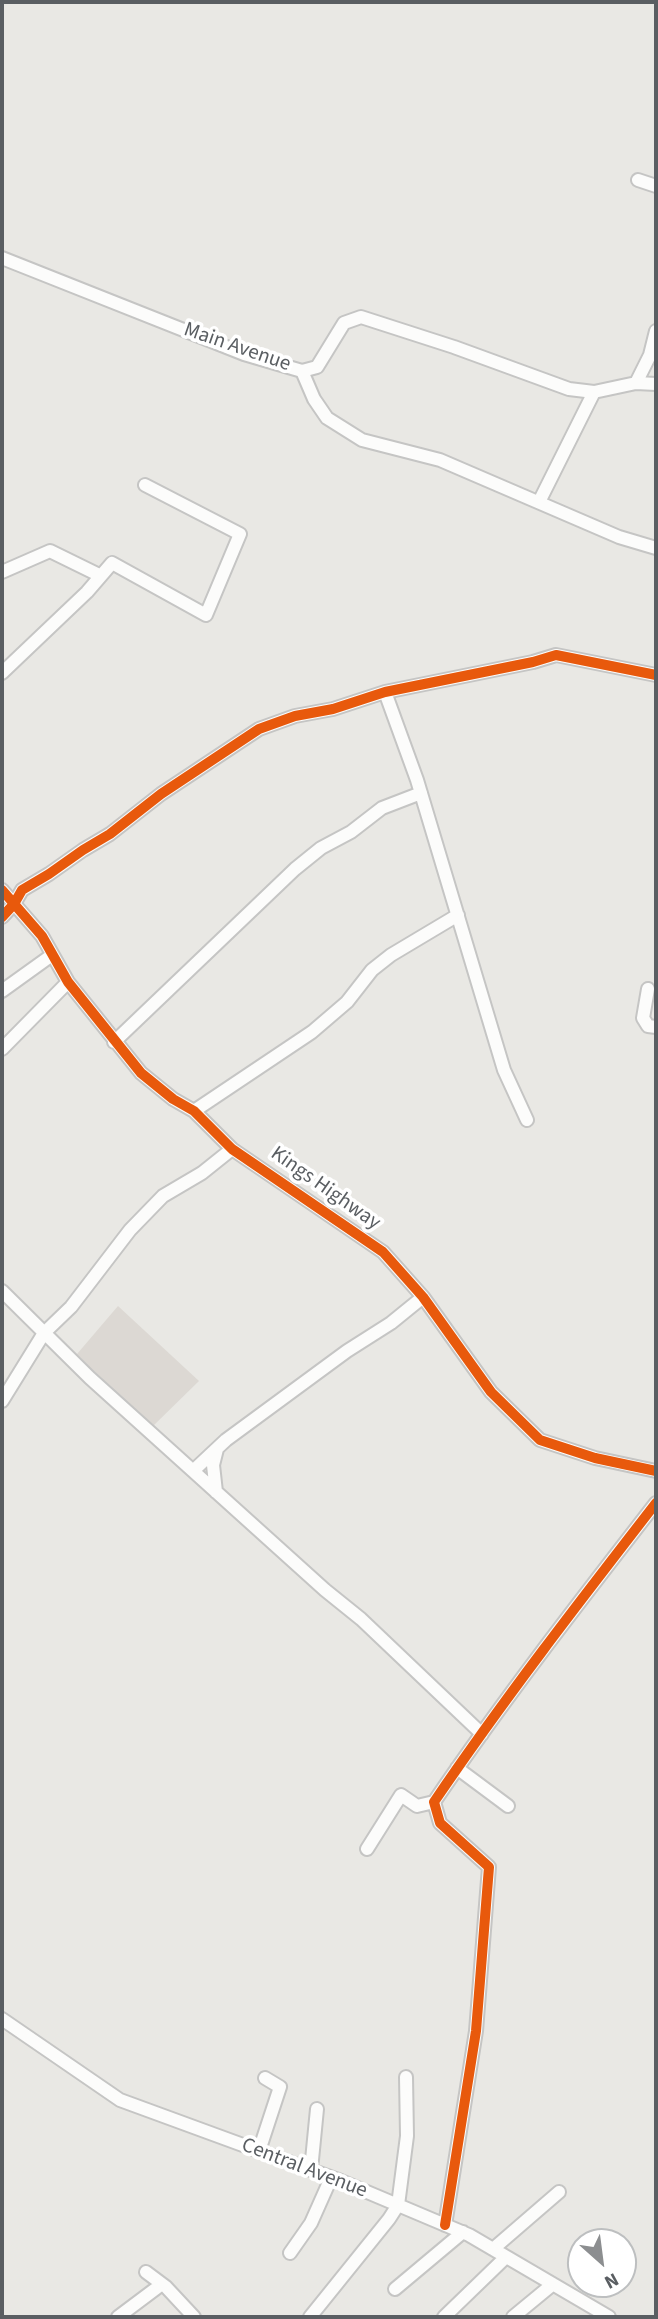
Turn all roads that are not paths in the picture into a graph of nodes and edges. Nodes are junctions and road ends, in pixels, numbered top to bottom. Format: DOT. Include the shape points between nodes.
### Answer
graph roads {
  1 [pos="638,180"];
  2 [pos="656,186"];
  3 [pos="2,258"];
  4 [pos="656,331"];
  5 [pos="302,371"];
  6 [pos="636,383"];
  7 [pos="656,384"];
  8 [pos="594,392"];
  9 [pos="145,485"];
  10 [pos="539,502"];
  11 [pos="656,548"];
  12 [pos="2,572"];
  13 [pos="101,576"];
  14 [pos="2,673"];
  15 [pos="656,675"];
  16 [pos="385,692"];
  17 [pos="421,793"];
  18 [pos="2,890"];
  19 [pos="14,904"];
  20 [pos="458,915"];
  21 [pos="2,917"];
  22 [pos="52,955"];
  23 [pos="68,982"];
  24 [pos="648,989"];
  25 [pos="2,991"];
  26 [pos="656,1027"];
  27 [pos="114,1042"];
  28 [pos="2,1049"];
  29 [pos="194,1111"];
  30 [pos="527,1120"];
  31 [pos="232,1149"];
  32 [pos="2,1291"];
  33 [pos="423,1297"];
  34 [pos="44,1334"];
  35 [pos="2,1401"];
  36 [pos="217,1449"];
  37 [pos="194,1470"];
  38 [pos="656,1471"];
  39 [pos="216,1492"];
  40 [pos="656,1503"];
  41 [pos="482,1734"];
  42 [pos="457,1768"];
  43 [pos="434,1802"];
  44 [pos="508,1806"];
  45 [pos="367,1849"];
  46 [pos="2,2019"];
  47 [pos="406,2077"];
  48 [pos="265,2078"];
  49 [pos="317,2109"];
  50 [pos="259,2151"];
  51 [pos="311,2170"];
  52 [pos="331,2178"];
  53 [pos="559,2192"];
  54 [pos="398,2205"];
  55 [pos="445,2225"];
  56 [pos="463,2232"];
  57 [pos="493,2249"];
  58 [pos="290,2253"];
  59 [pos="506,2257"];
  60 [pos="146,2272"];
  61 [pos="162,2284"];
  62 [pos="553,2284"];
  63 [pos="395,2289"];
  64 [pos="604,2316"];
  65 [pos="118,2317"];
  66 [pos="194,2317"];
  67 [pos="310,2317"];
  68 [pos="444,2317"];
  69 [pos="513,2317"];
  1 -- 2 [label="street"];
  3 -- 5 [label="street, Main Avenue" via="244,354"];
  4 -- 6 [label="street"];
  5 -- 8 [label="street, Main Avenue" via="317,367 344,323 361,317 569,389"];
  5 -- 10 [label="street" via="327,418 362,440 440,460"];
  6 -- 7 [label="street, Main Avenue"];
  6 -- 8 [label="street, Main Avenue"];
  8 -- 10 [label="street"];
  9 -- 13 [label="street" via="240,534 206,615 112,563"];
  10 -- 11 [label="street"];
  12 -- 13 [label="street" via="50,551"];
  13 -- 14 [label="street"];
  15 -- 16 [label="street" via="556,655"];
  16 -- 17 [label="street"];
  16 -- 19 [label="street" via="259,729 22,890"];
  17 -- 20 [label="street"];
  17 -- 27 [label="street" via="382,808 295,869"];
  18 -- 19 [label="street, Kings Highway"];
  19 -- 21 [label="street"];
  19 -- 22 [label="street, Kings Highway"];
  20 -- 29 [label="street" via="391,955 312,1032"];
  20 -- 30 [label="street" via="505,1070"];
  22 -- 23 [label="street, Kings Highway"];
  22 -- 25 [label="street"];
  23 -- 27 [label="street, Kings Highway"];
  23 -- 28 [label="street"];
  24 -- 26 [label="street" via="643,1018 648,1026"];
  27 -- 29 [label="street, Kings Highway" via="141,1073"];
  29 -- 31 [label="street, Kings Highway"];
  31 -- 33 [label="street, Kings Highway" via="383,1252"];
  31 -- 34 [label="street" via="163,1196"];
  32 -- 34 [label="street"];
  33 -- 36 [label="street"];
  33 -- 38 [label="street, Kings Highway" via="491,1392 540,1440"];
  34 -- 35 [label="street"];
  34 -- 37 [label="street"];
  36 -- 37 [label="street"];
  36 -- 39 [label="street" via="213,1465"];
  37 -- 39 [label="street"];
  39 -- 41 [label="street" via="369,1626"];
  40 -- 41 [label="street"];
  41 -- 42 [label="street"];
  42 -- 43 [label="street"];
  42 -- 44 [label="street"];
  43 -- 45 [label="street" via="417,1806 401,1796"];
  43 -- 55 [label="street" via="440,1824 489,1867 476,2031"];
  46 -- 50 [label="street, Central Avenue" via="120,2100"];
  47 -- 54 [label="street" via="407,2136"];
  48 -- 50 [label="street" via="280,2087"];
  49 -- 51 [label="street"];
  50 -- 51 [label="street, Central Avenue"];
  51 -- 52 [label="street, Central Avenue"];
  52 -- 54 [label="street, Central Avenue"];
  52 -- 58 [label="street" via="311,2223"];
  53 -- 57 [label="street"];
  54 -- 55 [label="street, Central Avenue"];
  54 -- 67 [label="street"];
  55 -- 56 [label="street, Central Avenue"];
  56 -- 57 [label="street, Central Avenue"];
  56 -- 63 [label="street"];
  57 -- 59 [label="street, Central Avenue"];
  59 -- 62 [label="street, Central Avenue"];
  59 -- 68 [label="street"];
  60 -- 61 [label="street"];
  61 -- 65 [label="street"];
  61 -- 66 [label="street"];
  62 -- 64 [label="street, Central Avenue"];
  62 -- 69 [label="street"];
}
